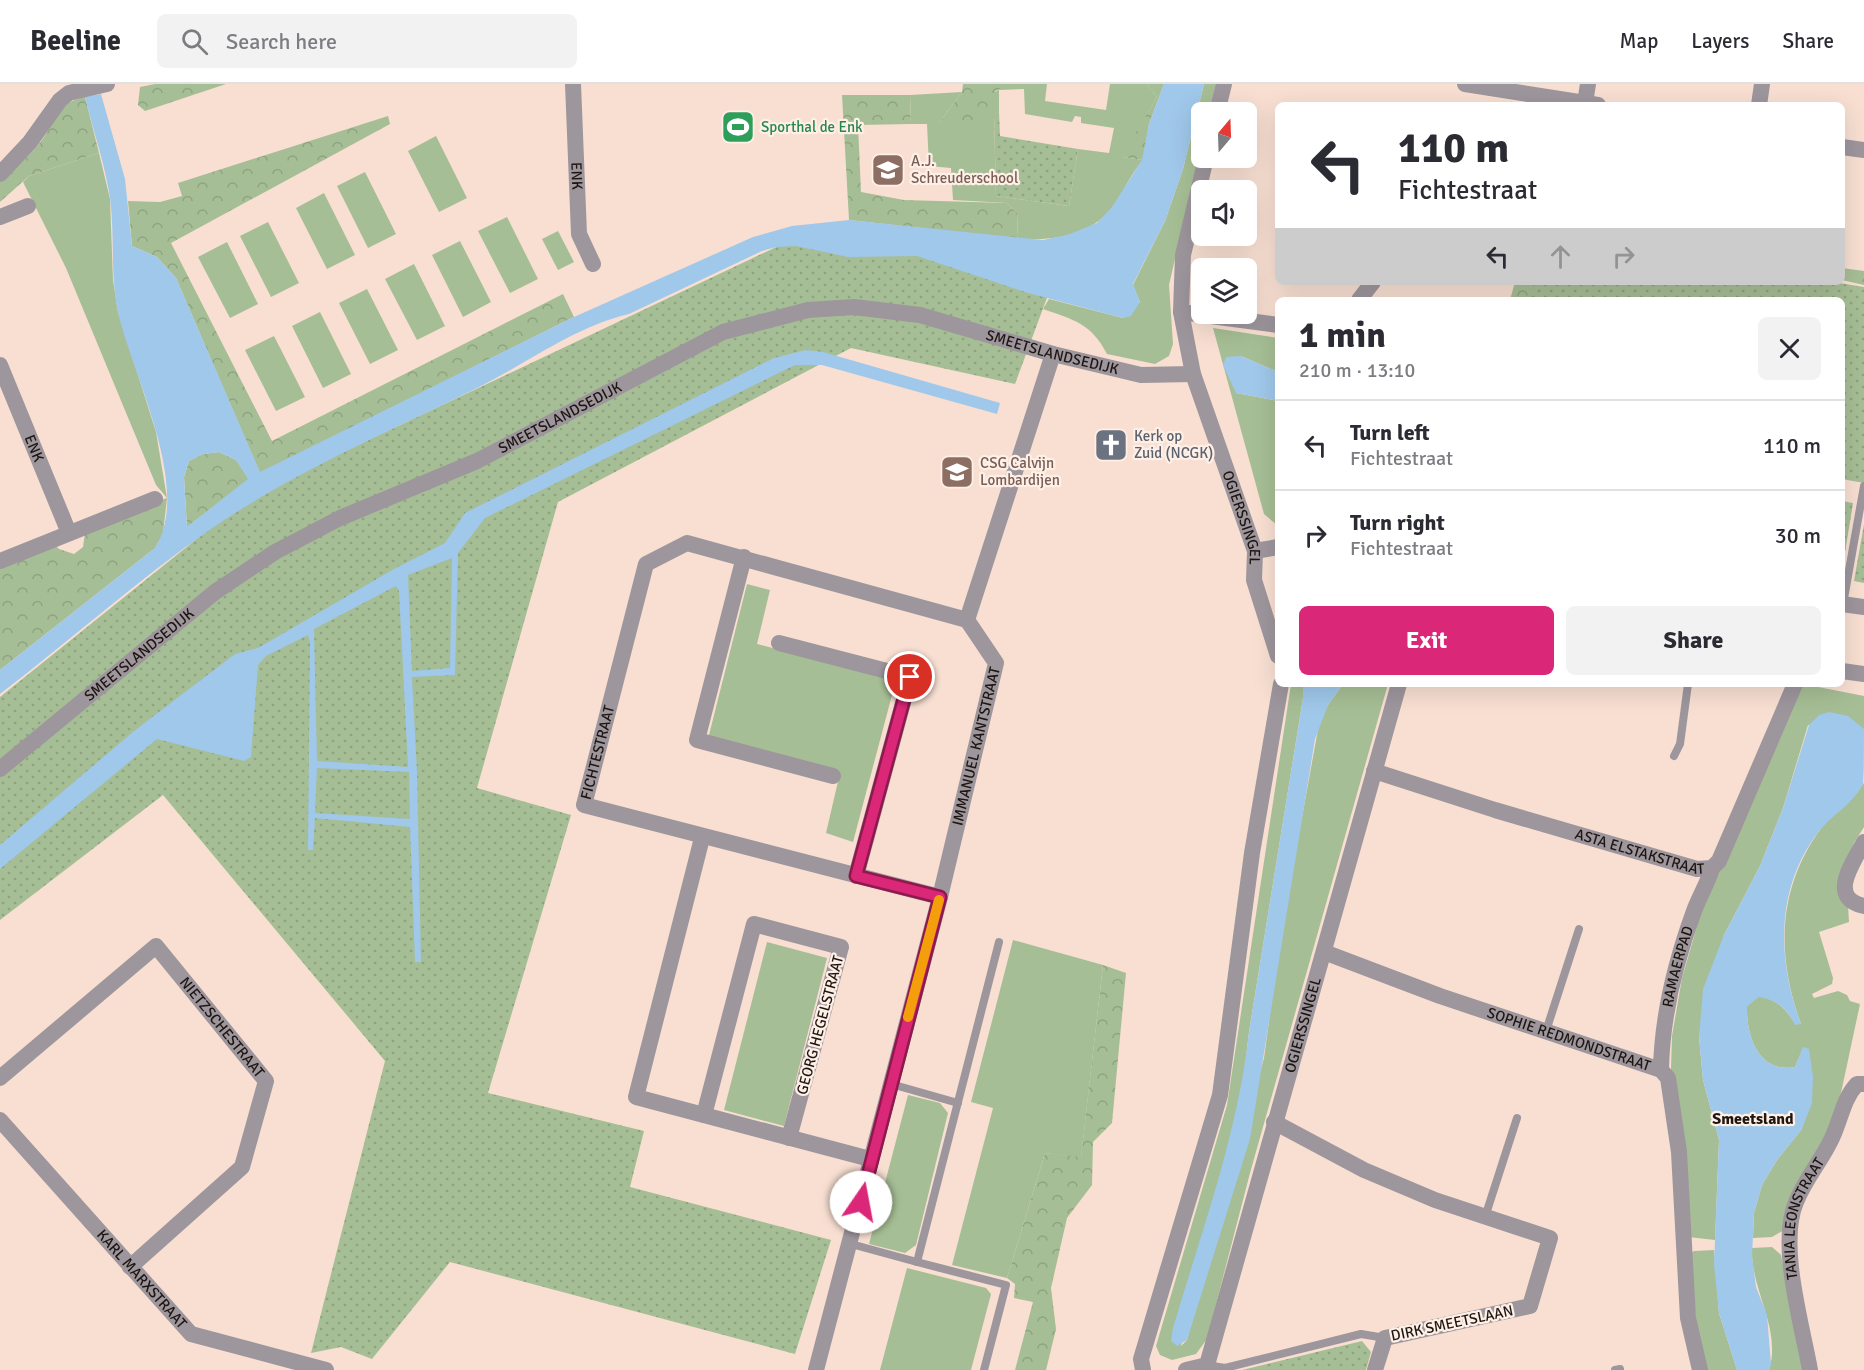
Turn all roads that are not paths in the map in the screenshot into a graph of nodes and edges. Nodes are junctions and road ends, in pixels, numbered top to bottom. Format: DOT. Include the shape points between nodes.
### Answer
graph roads {
  1 [pos="104,84"];
  2 [pos="573,84"];
  3 [pos="1224,84"];
  4 [pos="1465,84"];
  5 [pos="1588,84"];
  6 [pos="1762,84"];
  7 [pos="1503,98"];
  8 [pos="1220,102"];
  9 [pos="1562,102"];
  10 [pos="1591,102"];
  11 [pos="1759,102"];
  12 [pos="1845,147"];
  13 [pos="1864,150"];
  14 [pos="1204,168"];
  15 [pos="0,174"];
  16 [pos="28,206"];
  17 [pos="0,217"];
  18 [pos="593,264"];
  19 [pos="1181,312"];
  20 [pos="1275,325"];
  21 [pos="1053,354"];
  22 [pos="0,365"];
  23 [pos="1192,374"];
  24 [pos="1864,486"];
  25 [pos="154,499"];
  26 [pos="69,533"];
  27 [pos="1275,548"];
  28 [pos="1256,551"];
  29 [pos="744,557"];
  30 [pos="0,561"];
  31 [pos="1845,590"];
  32 [pos="1845,606"];
  33 [pos="1864,608"];
  34 [pos="967,620"];
  35 [pos="779,643"];
  36 [pos="1275,646"];
  37 [pos="1845,671"];
  38 [pos="1864,674"];
  39 [pos="1280,687"];
  40 [pos="1398,687"];
  41 [pos="1688,687"];
  42 [pos="1794,687"];
  43 [pos="1674,756"];
  44 [pos="0,769"];
  45 [pos="1374,771"];
  46 [pos="833,776"];
  47 [pos="702,838"];
  48 [pos="1864,842"];
  49 [pos="1712,868"];
  50 [pos="856,876"];
  51 [pos="940,897"];
  52 [pos="1864,906"];
  53 [pos="1579,929"];
  54 [pos="999,942"];
  55 [pos="1324,951"];
  56 [pos="1546,1031"];
  57 [pos="1661,1070"];
  58 [pos="0,1078"];
  59 [pos="891,1083"];
  60 [pos="1864,1084"];
  61 [pos="958,1103"];
  62 [pos="704,1115"];
  63 [pos="1517,1118"];
  64 [pos="0,1120"];
  65 [pos="1274,1122"];
  66 [pos="789,1138"];
  67 [pos="870,1160"];
  68 [pos="1485,1217"];
  69 [pos="851,1244"];
  70 [pos="917,1262"];
  71 [pos="130,1267"];
  72 [pos="1384,1338"];
  73 [pos="265,1362"];
  74 [pos="1207,1365"];
  75 [pos="326,1370"];
  76 [pos="816,1370"];
  77 [pos="984,1370"];
  78 [pos="1143,1370"];
  79 [pos="1186,1370"];
  80 [pos="1375,1370"];
  81 [pos="1700,1370"];
  82 [pos="1810,1370"];
  1 -- 15 [label="street" via="79,89 60,100 30,142"];
  2 -- 18 [label="street, ENK" via="579,234"];
  3 -- 8 [label="street"];
  4 -- 7 [label="street"];
  5 -- 10 [label="street"];
  6 -- 11 [label="street"];
  7 -- 9 [label="street"];
  12 -- 13 [label="street"];
  14 -- 19 [label="street, OGIERSSINGEL" via="1183,255"];
  16 -- 17 [label="street"];
  19 -- 20 [label="street"];
  19 -- 23 [label="street, OGIERSSINGEL"];
  21 -- 23 [label="street, SMEETSLANDSEDIJK" via="1141,375"];
  21 -- 34 [label="street"];
  21 -- 44 [label="street, SMEETSLANDSEDIJK" via="920,315 854,307 808,310 723,332 477,461 340,518 275,552 215,592"];
  22 -- 26 [label="street, ENK"];
  23 -- 28 [label="street, OGIERSSINGEL"];
  24 -- 31 [label="lane"];
  25 -- 26 [label="street"];
  26 -- 30 [label="street"];
  27 -- 28 [label="street"];
  28 -- 36 [label="street, OGIERSSINGEL" via="1254,580"];
  29 -- 34 [label="street, FICHTESTRAAT"];
  29 -- 46 [label="street" via="697,740"];
  29 -- 47 [label="street, FICHTESTRAAT" via="687,543 646,564 584,805"];
  32 -- 33 [label="street"];
  34 -- 51 [label="street, IMMANUEL KANTSTRAAT" via="996,663"];
  35 -- 50 [label="street" via="910,677"];
  37 -- 38 [label="street"];
  39 -- 78 [label="street" via="1252,853 1220,1095 1141,1359"];
  40 -- 45 [label="street, OGIERSSINGEL"];
  41 -- 43 [label="lane" via="1680,744"];
  42 -- 49 [label="street, ASTA ELSTAKSTRAAT" via="1719,861"];
  45 -- 49 [label="street, ASTA ELSTAKSTRAAT" via="1623,848 1697,869"];
  45 -- 55 [label="street, OGIERSSINGEL"];
  47 -- 50 [label="street, FICHTESTRAAT"];
  47 -- 62 [label="street" via="636,1097"];
  48 -- 52 [label="street" via="1845,880 1846,897 1852,904"];
  49 -- 57 [label="street, RAMAERPAD" via="1694,911 1667,1002"];
  50 -- 51 [label="street, FICHTESTRAAT"];
  51 -- 59 [label="street, IMMANUEL KANTSTRAAT"];
  53 -- 56 [label="lane"];
  54 -- 61 [label="lane"];
  55 -- 56 [label="street, SOPHIE REDMONDSTRAAT" via="1440,996"];
  55 -- 65 [label="street, OGIERSSINGEL"];
  56 -- 57 [label="street, SOPHIE REDMONDSTRAAT"];
  57 -- 81 [label="street, SOPHIE REDMONDSTRAAT" via="1668,1078 1679,1152 1688,1317"];
  58 -- 71 [label="street, NIETZSCHESTRAAT" via="156,946 266,1081 242,1167"];
  59 -- 61 [label="lane"];
  59 -- 67 [label="street, IMMANUEL KANTSTRAAT"];
  60 -- 82 [label="street, TANIA LEONSTRAAT" via="1857,1084 1848,1093 1832,1138 1795,1204 1789,1241 1790,1266"];
  61 -- 70 [label="lane"];
  62 -- 66 [label="street"];
  62 -- 66 [label="street, GEORG HEGELSTRAAT" via="754,924 841,947"];
  63 -- 68 [label="lane"];
  64 -- 71 [label="street, KARL MARXSTRAAT"];
  65 -- 68 [label="street, DIRK SMEETSLAAN" via="1364,1170"];
  65 -- 74 [label="street, OGIERSSINGEL"];
  66 -- 67 [label="street"];
  67 -- 69 [label="street, IMMANUEL KANTSTRAAT"];
  68 -- 72 [label="street, DIRK SMEETSLAAN" via="1551,1238 1530,1306"];
  69 -- 70 [label="lane"];
  69 -- 76 [label="street, IMMANUEL KANTSTRAAT"];
  70 -- 77 [label="lane" via="1006,1285"];
  71 -- 73 [label="street, KARL MARXSTRAAT" via="191,1334"];
  72 -- 74 [label="lane, DIRK SMEETSLAAN" via="1361,1334 1225,1368"];
  72 -- 80 [label="street"];
  73 -- 75 [label="street, KARL MARXSTRAAT"];
  74 -- 79 [label="street, DIRK SMEETSLAAN"];
}
